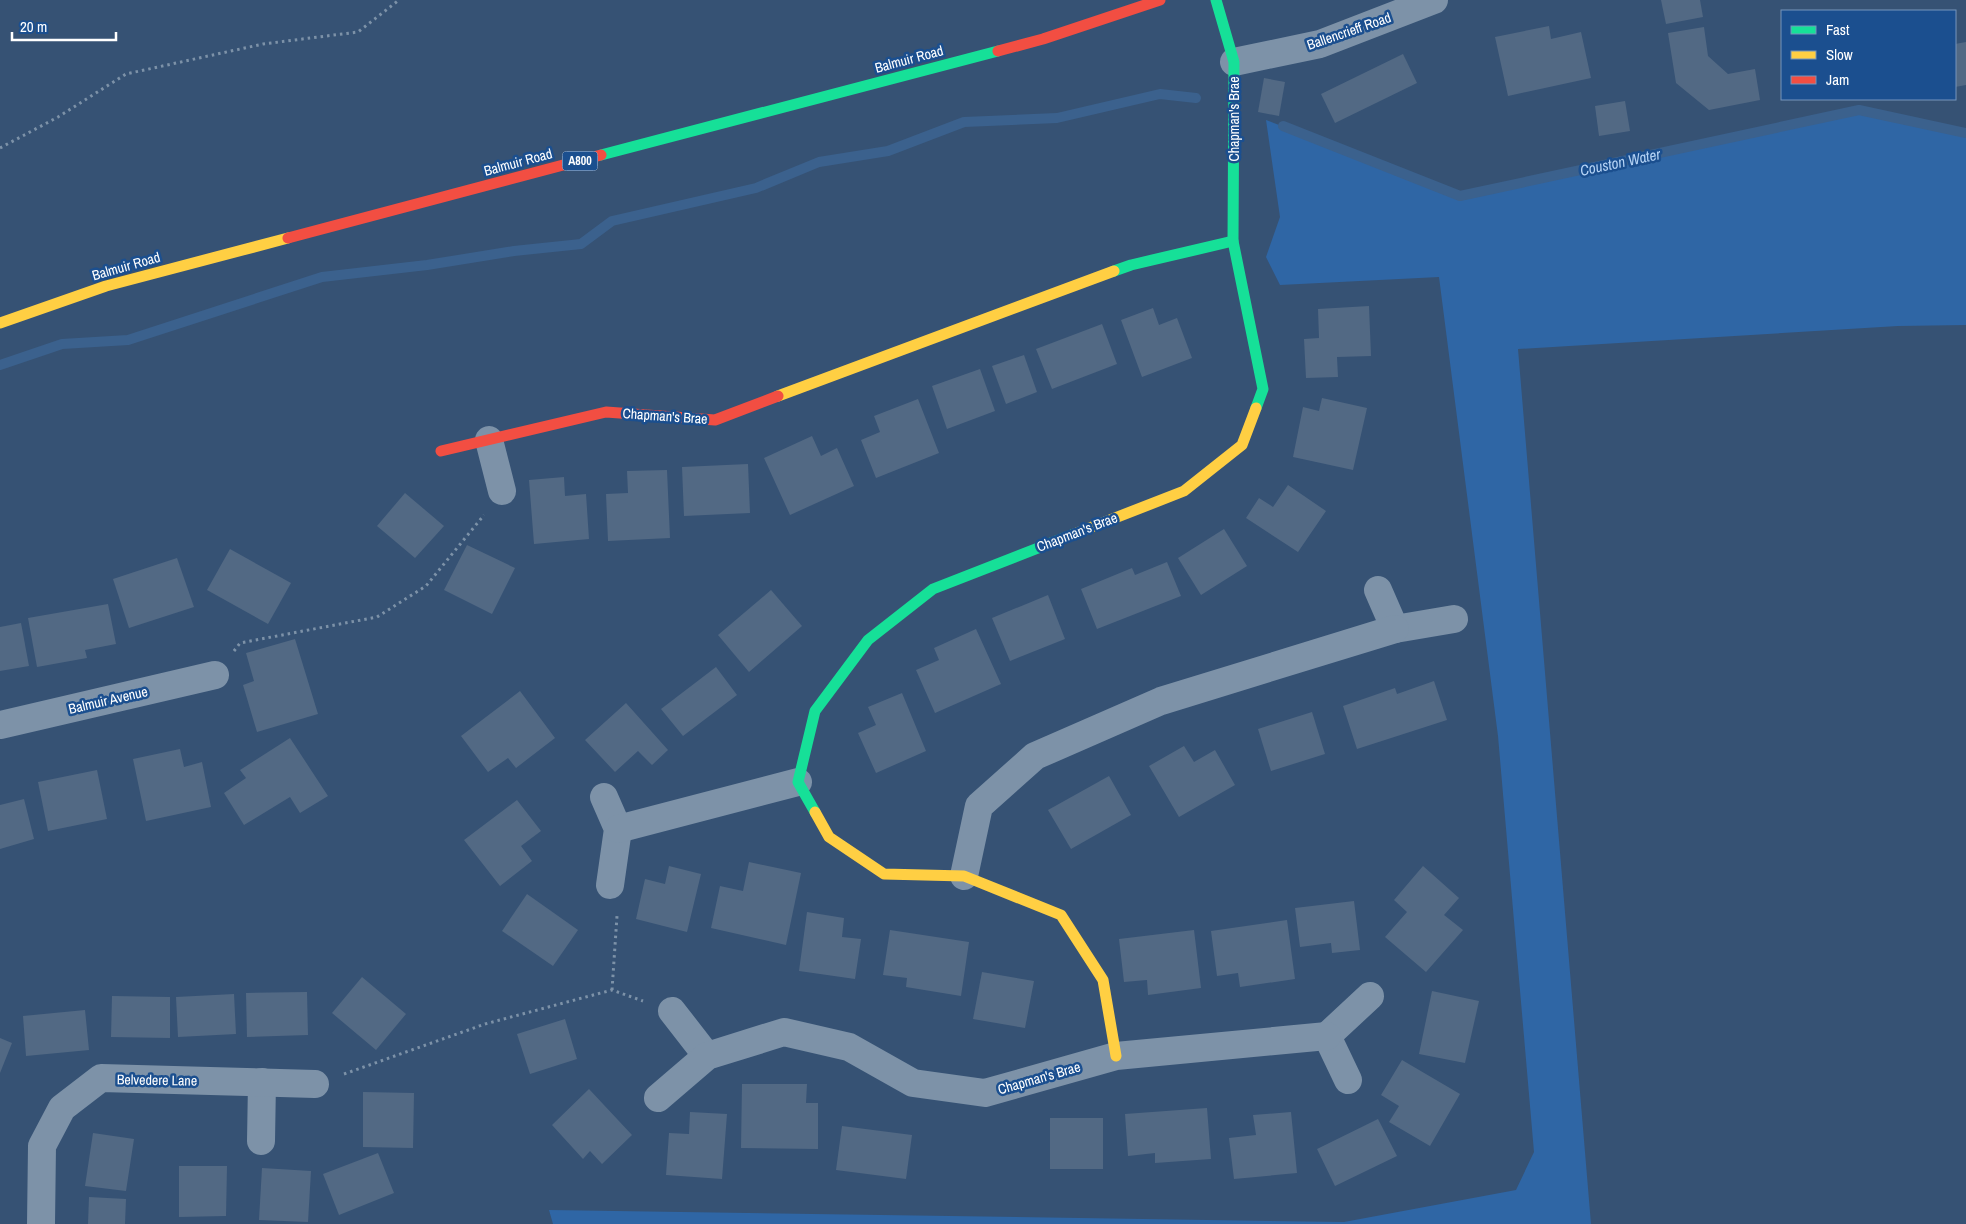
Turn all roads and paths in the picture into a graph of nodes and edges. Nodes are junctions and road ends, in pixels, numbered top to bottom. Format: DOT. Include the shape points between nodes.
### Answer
graph roads {
  1 [pos="399,0"];
  2 [pos="1160,0"];
  3 [pos="1216,0"];
  4 [pos="1434,0"];
  5 [pos="1234,62"];
  6 [pos="0,148"];
  7 [pos="1233,241"];
  8 [pos="0,323"];
  9 [pos="489,440"];
  10 [pos="441,451"];
  11 [pos="502,491"];
  12 [pos="1378,590"];
  13 [pos="1454,620"];
  14 [pos="1395,629"];
  15 [pos="215,675"];
  16 [pos="0,725"];
  17 [pos="798,782"];
  18 [pos="604,797"];
  19 [pos="618,829"];
  20 [pos="964,876"];
  21 [pos="610,885"];
  22 [pos="612,990"];
  23 [pos="1370,996"];
  24 [pos="672,1011"];
  25 [pos="1327,1036"];
  26 [pos="707,1056"];
  27 [pos="1116,1056"];
  28 [pos="1348,1080"];
  29 [pos="262,1082"];
  30 [pos="315,1084"];
  31 [pos="658,1098"];
  32 [pos="261,1141"];
  33 [pos="41,1224"];
  1 -- 6 [label="path" via="358,32 263,44 126,74 58,117"];
  2 -- 8 [label="street, Balmuir Road / A800" via="1044,39 106,286"];
  3 -- 5 [label="street, Chapman's Brae"];
  4 -- 5 [label="street, Ballencrieff Road" via="1320,44"];
  5 -- 7 [label="street, Chapman's Brae"];
  7 -- 9 [label="street, Chapman's Brae" via="1131,266 714,420 606,412"];
  7 -- 17 [label="street, Chapman's Brae" via="1263,389 1242,446 1184,491 933,589 868,640 815,710"];
  9 -- 10 [label="street, Chapman's Brae"];
  9 -- 11 [label="street"];
  11 -- 15 [label="path" via="426,586 377,617 240,643"];
  12 -- 14 [label="street"];
  13 -- 14 [label="street"];
  14 -- 20 [label="street" via="1161,700 1035,756 979,806"];
  15 -- 16 [label="street, Balmuir Avenue"];
  17 -- 19 [label="street"];
  17 -- 20 [label="street" via="829,837 884,874"];
  18 -- 19 [label="street"];
  19 -- 21 [label="street"];
  20 -- 27 [label="street" via="1061,915 1103,980"];
  21 -- 22 [label="path" via="618,908"];
  22 -- 24 [label="path"];
  22 -- 30 [label="path" via="485,1024"];
  23 -- 25 [label="street"];
  24 -- 26 [label="street"];
  25 -- 27 [label="street, Chapman's Brae"];
  25 -- 28 [label="street"];
  26 -- 27 [label="street, Chapman's Brae" via="784,1032 849,1046 914,1083 985,1093"];
  26 -- 31 [label="street, Chapman's Brae"];
  29 -- 30 [label="street, Belvedere Lane"];
  29 -- 32 [label="street"];
  29 -- 33 [label="street, Belvedere Lane" via="101,1078 62,1108 42,1146"];
}
